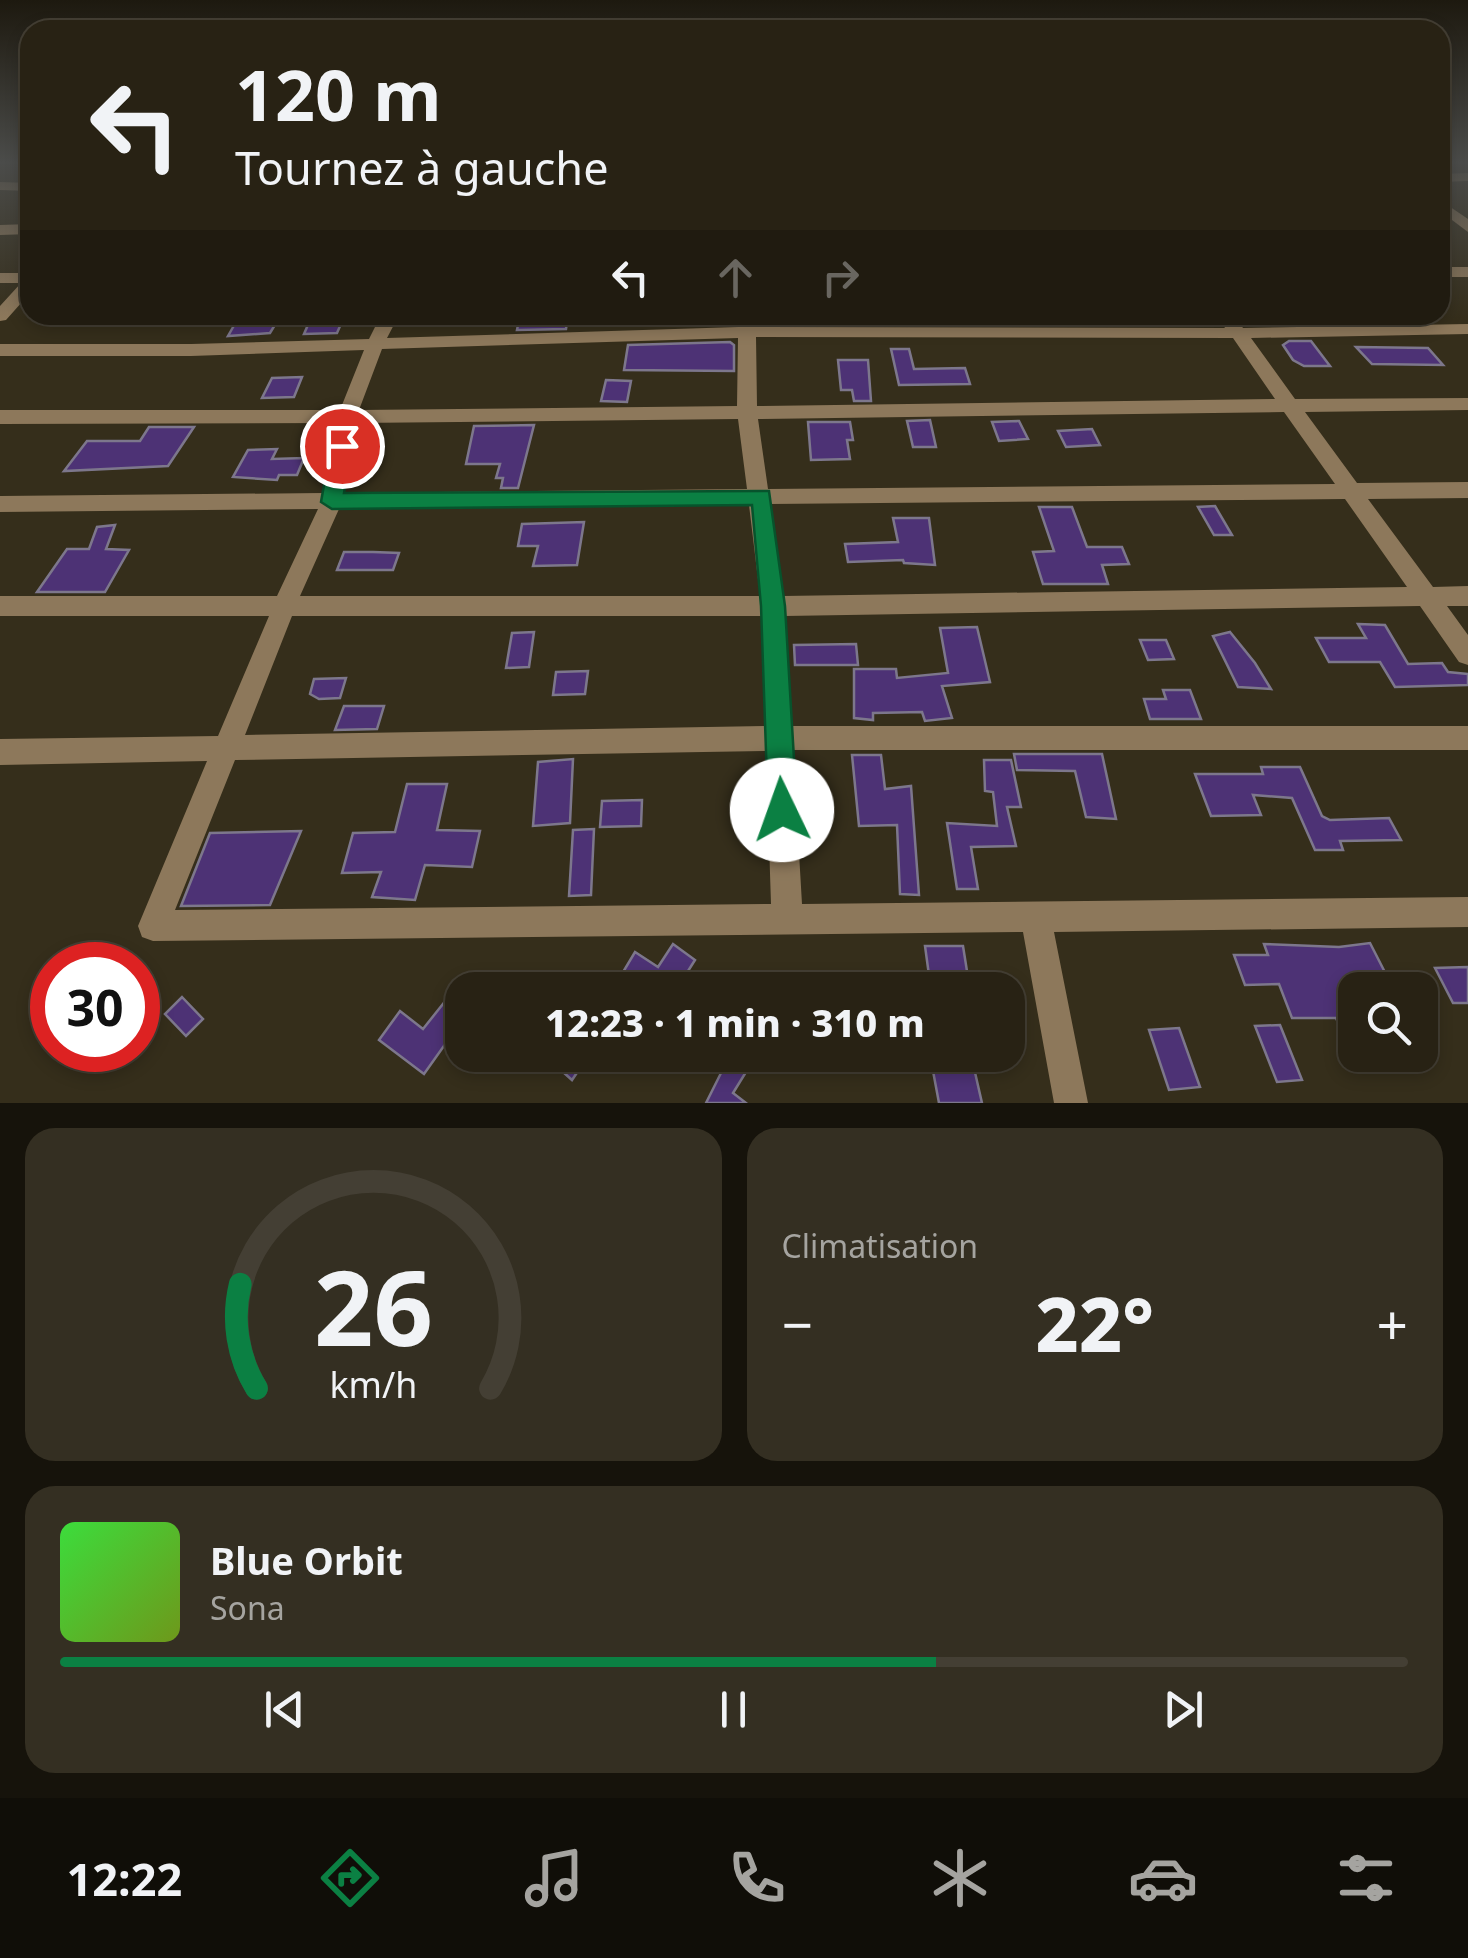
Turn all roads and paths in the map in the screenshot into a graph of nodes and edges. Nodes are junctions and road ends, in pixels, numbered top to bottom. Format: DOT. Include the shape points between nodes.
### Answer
graph roads {
  1 [pos="20,292"];
  2 [pos="0,316"];
  3 [pos="384,325"];
  4 [pos="727,325"];
  5 [pos="746,325"];
  6 [pos="1232,325"];
  7 [pos="1278,325"];
  8 [pos="1468,329"];
  9 [pos="374,344"];
  10 [pos="0,350"];
  11 [pos="1468,404"];
  12 [pos="1293,406"];
  13 [pos="747,410"];
  14 [pos="0,416"];
  15 [pos="346,419"];
  16 [pos="1354,490"];
  17 [pos="1468,490"];
  18 [pos="762,497"];
  19 [pos="332,502"];
  20 [pos="0,504"];
  21 [pos="1468,596"];
  22 [pos="1431,598"];
  23 [pos="0,606"];
  24 [pos="773,606"];
  25 [pos="284,608"];
  26 [pos="1468,654"];
  27 [pos="779,738"];
  28 [pos="1468,738"];
  29 [pos="226,747"];
  30 [pos="0,752"];
  31 [pos="1468,912"];
  32 [pos="1034,916"];
  33 [pos="787,917"];
  34 [pos="1071,1103"];
  1 -- 2 [label="street"];
  3 -- 9 [label="street"];
  4 -- 9 [label="street"];
  5 -- 13 [label="street"];
  6 -- 12 [label="street"];
  7 -- 8 [label="street"];
  9 -- 10 [label="street"];
  9 -- 15 [label="street"];
  11 -- 12 [label="street"];
  12 -- 13 [label="street"];
  12 -- 16 [label="street"];
  13 -- 15 [label="street"];
  13 -- 18 [label="street"];
  14 -- 15 [label="street"];
  15 -- 19 [label="street"];
  16 -- 17 [label="street"];
  16 -- 18 [label="street"];
  16 -- 22 [label="street"];
  18 -- 19 [label="street"];
  18 -- 24 [label="street"];
  19 -- 20 [label="street"];
  19 -- 25 [label="street"];
  21 -- 22 [label="street"];
  22 -- 24 [label="street"];
  22 -- 26 [label="street"];
  23 -- 25 [label="street"];
  24 -- 25 [label="street"];
  24 -- 27 [label="street"];
  25 -- 29 [label="street"];
  27 -- 28 [label="street"];
  27 -- 29 [label="street"];
  27 -- 33 [label="street"];
  29 -- 30 [label="street"];
  29 -- 33 [label="street" via="153,926"];
  31 -- 32 [label="street"];
  32 -- 33 [label="street"];
  32 -- 34 [label="street"];
}
